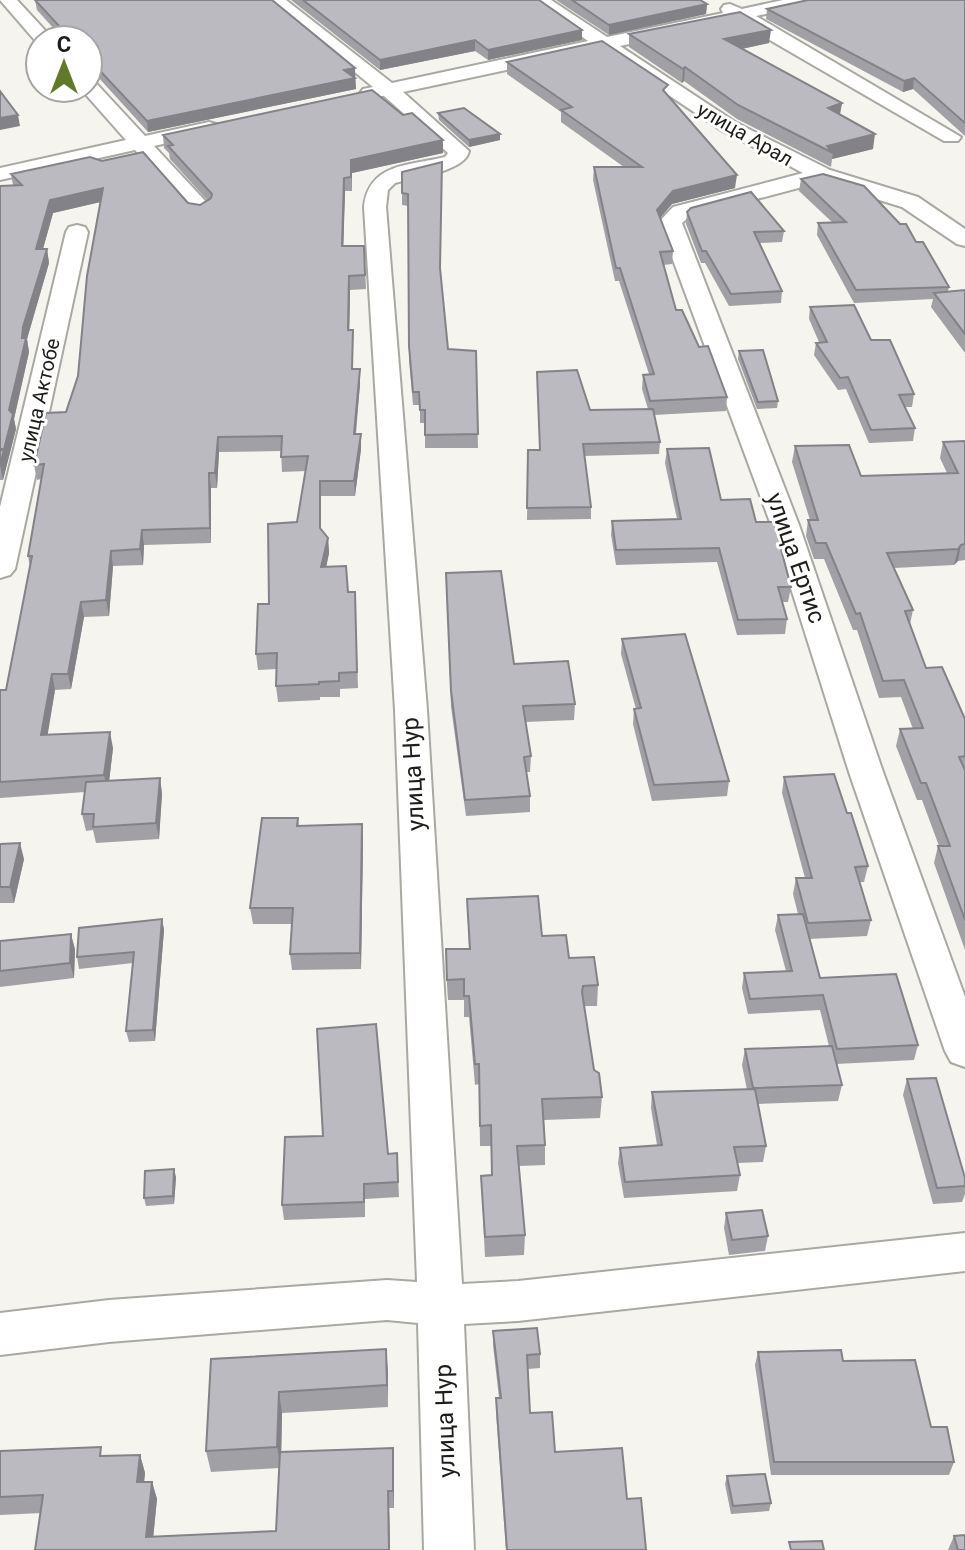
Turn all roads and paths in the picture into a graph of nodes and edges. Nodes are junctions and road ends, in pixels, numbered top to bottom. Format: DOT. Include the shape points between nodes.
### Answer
graph roads {
  1 [pos="7,0"];
  2 [pos="275,0"];
  3 [pos="539,0"];
  4 [pos="714,0"];
  5 [pos="808,0"];
  6 [pos="740,14"];
  7 [pos="30,24"];
  8 [pos="603,43"];
  9 [pos="370,93"];
  10 [pos="104,104"];
  11 [pos="231,123"];
  12 [pos="951,137"];
  13 [pos="139,143"];
  14 [pos="0,174"];
  15 [pos="822,175"];
  16 [pos="200,209"];
  17 [pos="77,232"];
  18 [pos="965,239"];
  19 [pos="0,569"];
  20 [pos="965,1051"];
  21 [pos="965,1252"];
  22 [pos="441,1305"];
  23 [pos="0,1334"];
  24 [pos="449,1550"];
  1 -- 7 [label="street"];
  2 -- 9 [label="street"];
  3 -- 8 [label="street, улица Арал"];
  4 -- 6 [label="street"];
  5 -- 6 [label="street"];
  6 -- 8 [label="street"];
  6 -- 12 [label="street"];
  8 -- 9 [label="street"];
  8 -- 15 [label="street, улица Арал" via="728,126"];
  9 -- 22 [label="street, улица Нур" via="459,151 452,161 387,178 377,189 375,207 405,635"];
  10 -- 13 [label="street"];
  11 -- 13 [label="street"];
  13 -- 14 [label="street"];
  13 -- 16 [label="street"];
  15 -- 18 [label="street, улица Арал" via="910,202"];
  15 -- 20 [label="street, улица Ертис" via="681,212 670,222 785,525"];
  17 -- 19 [label="street, улица Актобе"];
  21 -- 22 [label="street"];
  22 -- 23 [label="street" via="372,1301"];
  22 -- 24 [label="street, улица Нур"];
}
